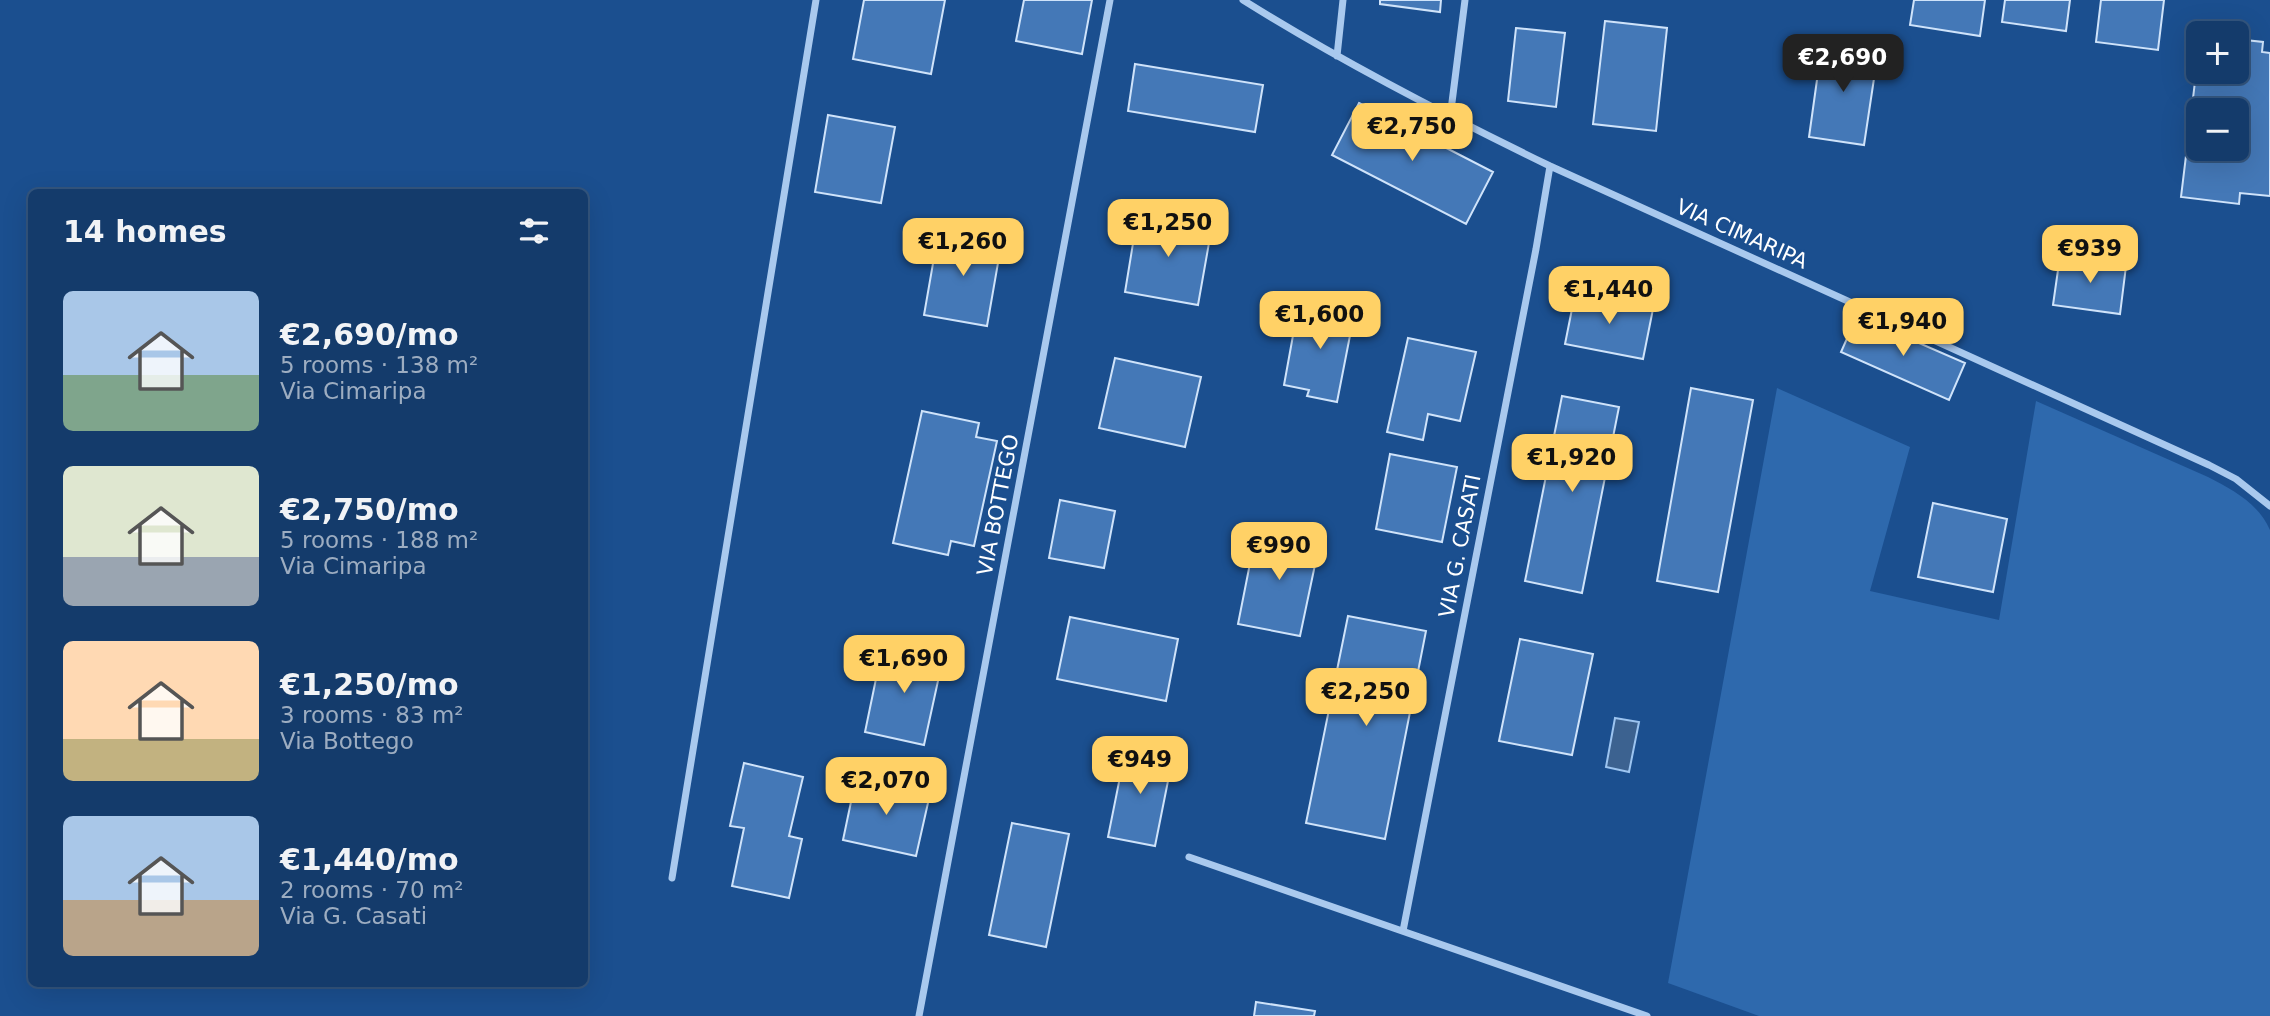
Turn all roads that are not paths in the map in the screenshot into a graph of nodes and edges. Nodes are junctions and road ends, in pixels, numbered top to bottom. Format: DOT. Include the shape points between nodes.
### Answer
graph roads {
  1 [pos="816,0"];
  2 [pos="1110,0"];
  3 [pos="1243,0"];
  4 [pos="1343,0"];
  5 [pos="1465,0"];
  6 [pos="1337,55"];
  7 [pos="1450,118"];
  8 [pos="1550,166"];
  9 [pos="2270,506"];
  10 [pos="1189,857"];
  11 [pos="672,878"];
  12 [pos="1403,931"];
  13 [pos="919,1016"];
  14 [pos="1647,1016"];
  1 -- 11 [label="street"];
  2 -- 13 [label="street, VIA BOTTEGO"];
  3 -- 6 [label="street, VIA CIMARIPA"];
  4 -- 6 [label="street"];
  5 -- 7 [label="street"];
  6 -- 7 [label="street, VIA CIMARIPA"];
  7 -- 8 [label="street, VIA CIMARIPA"];
  8 -- 9 [label="street, VIA CIMARIPA" via="2209,465"];
  8 -- 12 [label="street, VIA G. CASATI"];
  10 -- 12 [label="street"];
  12 -- 14 [label="street"];
}
